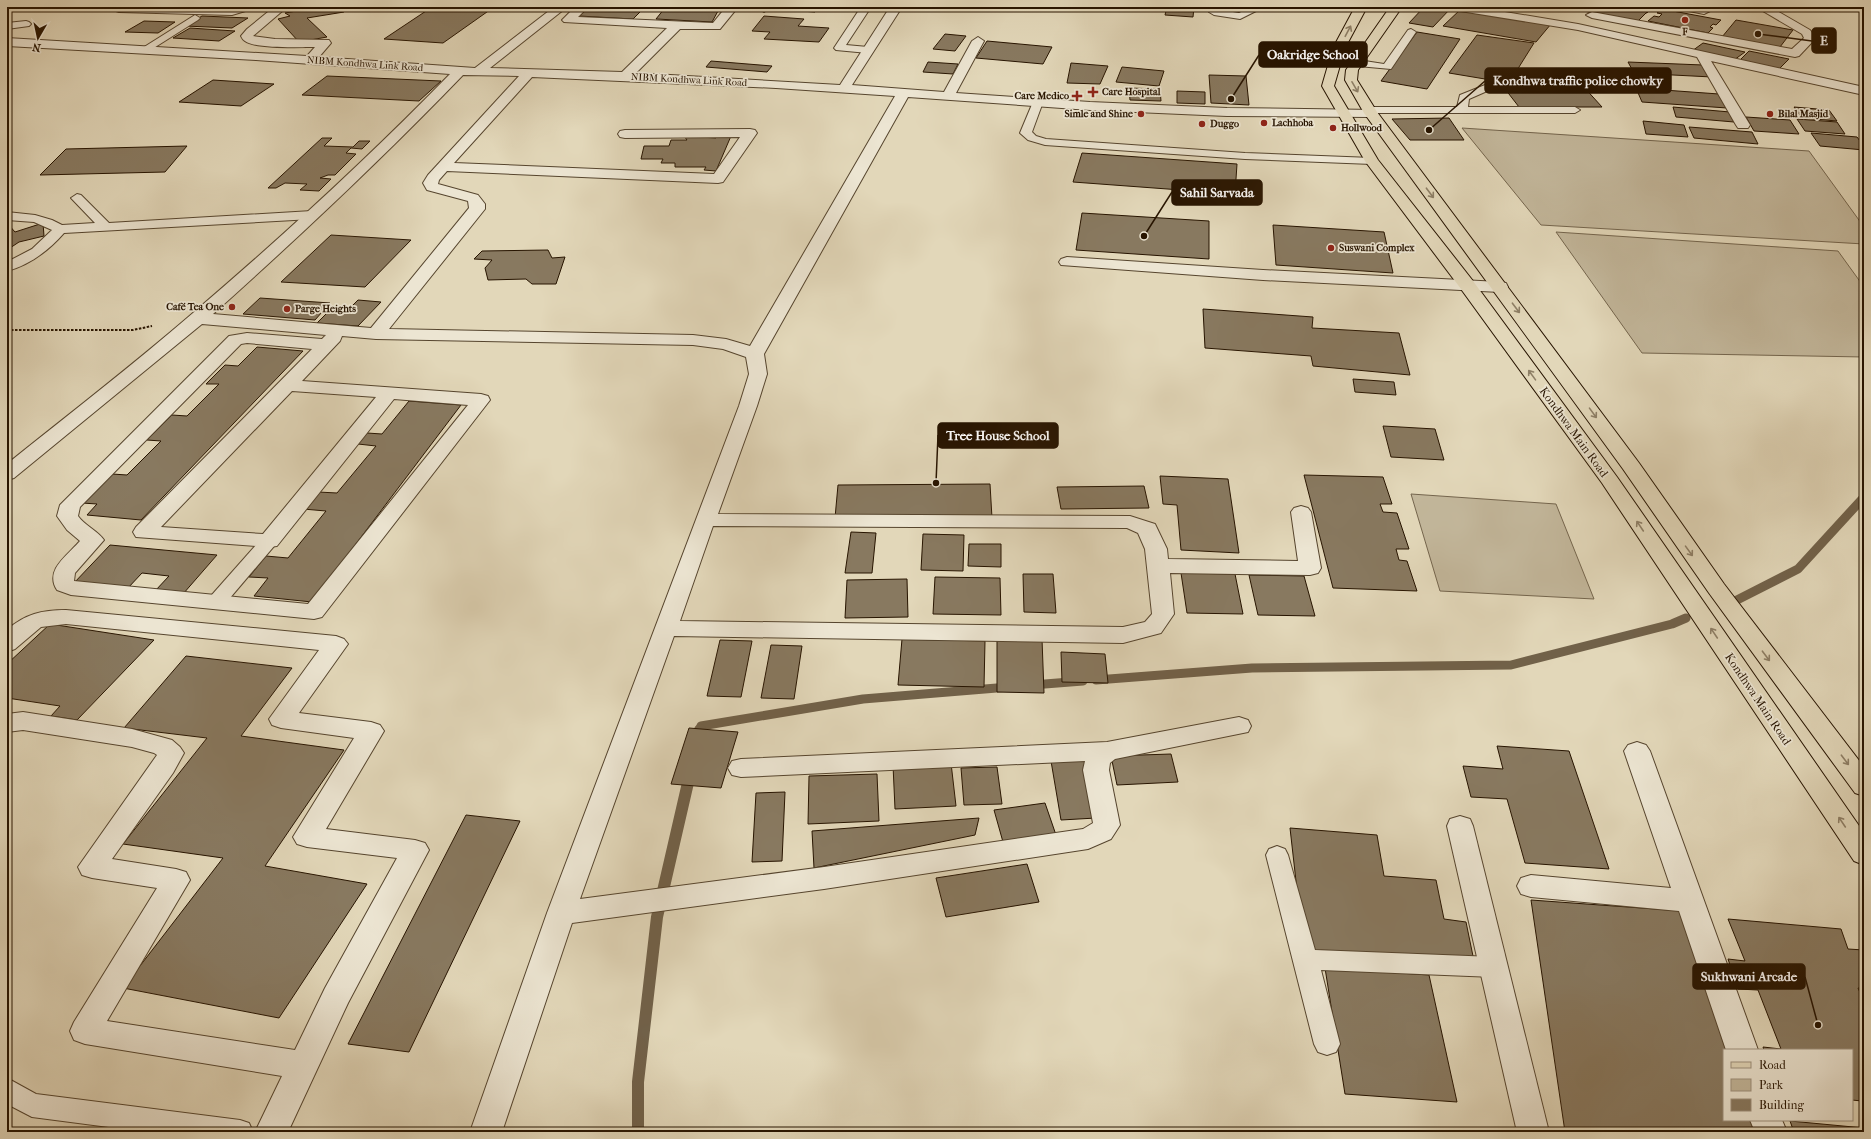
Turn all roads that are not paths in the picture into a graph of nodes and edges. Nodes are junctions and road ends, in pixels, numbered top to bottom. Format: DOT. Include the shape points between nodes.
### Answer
graph roads {
  1 [pos="114,7"];
  2 [pos="248,7"];
  3 [pos="281,7"];
  4 [pos="561,7"];
  5 [pos="582,7"];
  6 [pos="732,7"];
  7 [pos="866,7"];
  8 [pos="896,7"];
  9 [pos="1259,7"];
  10 [pos="1361,7"];
  11 [pos="1396,7"];
  12 [pos="1454,7"];
  13 [pos="1683,7"];
  14 [pos="1762,7"];
  15 [pos="1704,11"];
  16 [pos="649,12"];
  17 [pos="1214,12"];
  18 [pos="1592,15"];
  19 [pos="195,18"];
  20 [pos="638,23"];
  21 [pos="26,24"];
  22 [pos="677,25"];
  23 [pos="7,26"];
  24 [pos="1411,32"];
  25 [pos="978,41"];
  26 [pos="7,42"];
  27 [pos="146,49"];
  28 [pos="868,50"];
  29 [pos="1702,55"];
  30 [pos="310,60"];
  31 [pos="1358,63"];
  32 [pos="460,71"];
  33 [pos="478,72"];
  34 [pos="529,74"];
  35 [pos="626,76"];
  36 [pos="1490,86"];
  37 [pos="844,88"];
  38 [pos="904,92"];
  39 [pos="1862,92"];
  40 [pos="948,96"];
  41 [pos="1038,102"];
  42 [pos="1462,110"];
  43 [pos="1575,110"];
  44 [pos="1370,112"];
  45 [pos="1343,113"];
  46 [pos="1743,125"];
  47 [pos="625,134"];
  48 [pos="1372,161"];
  49 [pos="444,167"];
  50 [pos="77,198"];
  51 [pos="312,215"];
  52 [pos="7,216"];
  53 [pos="104,226"];
  54 [pos="60,229"];
  55 [pos="1067,262"];
  56 [pos="7,267"];
  57 [pos="1467,285"];
  58 [pos="1500,287"];
  59 [pos="198,318"];
  60 [pos="340,331"];
  61 [pos="376,334"];
  62 [pos="326,345"];
  63 [pos="754,354"];
  64 [pos="288,385"];
  65 [pos="389,393"];
  66 [pos="7,474"];
  67 [pos="1301,512"];
  68 [pos="704,520"];
  69 [pos="269,541"];
  70 [pos="1158,566"];
  71 [pos="217,601"];
  72 [pos="665,628"];
  73 [pos="7,644"];
  74 [pos="7,723"];
  75 [pos="1239,726"];
  76 [pos="1107,751"];
  77 [pos="1637,751"];
  78 [pos="741,768"];
  79 [pos="1864,786"];
  80 [pos="1460,826"];
  81 [pos="1864,854"];
  82 [pos="1277,855"];
  83 [pos="1531,886"];
  84 [pos="1690,901"];
  85 [pos="561,913"];
  86 [pos="1306,960"];
  87 [pos="1494,967"];
  88 [pos="1326,1044"];
  89 [pos="1742,1049"];
  90 [pos="303,1066"];
  91 [pos="7,1090"];
  92 [pos="1766,1121"];
  93 [pos="240,1132"];
  94 [pos="270,1132"];
  95 [pos="486,1132"];
  96 [pos="1534,1132"];
  97 [pos="1771,1132"];
  1 -- 2 [label="street" via="232,12"];
  3 -- 30 [label="street" via="247,36 260,42 325,43"];
  4 -- 33 [label="street"];
  5 -- 20 [label="street" via="568,20"];
  6 -- 22 [label="street" via="716,27"];
  7 -- 28 [label="lane" via="839,48"];
  8 -- 28 [label="street"];
  9 -- 17 [label="lane" via="1240,16"];
  45 -- 10 [label="main road, Kondhwa Main Road, one-way" via="1328,86 1339,48"];
  11 -- 31 [label="main road"];
  12 -- 29 [label="street" via="1578,27"];
  13 -- 15 [label="street"];
  14 -- 18 [label="street" via="1806,32 1810,38 1795,53"];
  16 -- 20 [label="street"];
  19 -- 27 [label="lane"];
  20 -- 22 [label="street"];
  21 -- 23 [label="lane"];
  22 -- 35 [label="street"];
  24 -- 31 [label="lane" via="1387,67"];
  25 -- 40 [label="street"];
  26 -- 27 [label="street, NIBM Kondhwa Link Road"];
  27 -- 30 [label="street, NIBM Kondhwa Link Road"];
  28 -- 37 [label="street"];
  29 -- 39 [label="street"];
  29 -- 46 [label="street"];
  30 -- 32 [label="street, NIBM Kondhwa Link Road"];
  31 -- 44 [label="main road, one-way" via="1352,70 1351,80"];
  32 -- 33 [label="street, NIBM Kondhwa Link Road"];
  32 -- 51 [label="street" via="399,134"];
  33 -- 34 [label="street, NIBM Kondhwa Link Road"];
  34 -- 35 [label="street, NIBM Kondhwa Link Road"];
  34 -- 49 [label="street"];
  35 -- 37 [label="street, NIBM Kondhwa Link Road"];
  36 -- 42 [label="lane" via="1464,97"];
  37 -- 38 [label="street, NIBM Kondhwa Link Road"];
  38 -- 40 [label="street, NIBM Kondhwa Link Road"];
  38 -- 63 [label="street"];
  40 -- 41 [label="street, NIBM Kondhwa Link Road"];
  41 -- 45 [label="street, NIBM Kondhwa Link Road" via="1227,112"];
  41 -- 48 [label="lane" via="1026,133 1045,142 1245,156"];
  42 -- 43 [label="lane"];
  42 -- 44 [label="lane"];
  44 -- 45 [label="street, NIBM Kondhwa Link Road"];
  44 -- 58 [label="main road, one-way"];
  45 -- 48 [label="main road, Kondhwa Main Road"];
  47 -- 49 [label="street" via="750,133 718,179"];
  48 -- 57 [label="main road, Kondhwa Main Road"];
  49 -- 61 [label="street" via="430,183 432,187 473,198 477,209"];
  50 -- 53 [label="lane"];
  51 -- 53 [label="lane"];
  51 -- 59 [label="street"];
  52 -- 54 [label="lane" via="35,217"];
  53 -- 54 [label="lane"];
  54 -- 56 [label="lane" via="50,243 36,254"];
  55 -- 57 [label="street"];
  57 -- 58 [label="street"];
  81 -- 57 [label="main road, Kondhwa Main Road, one-way" via="1610,481"];
  58 -- 79 [label="main road, one-way" via="1632,467 1658,508 1744,628"];
  59 -- 60 [label="street"];
  59 -- 66 [label="street"];
  60 -- 61 [label="street"];
  60 -- 62 [label="street"];
  61 -- 63 [label="street" via="693,340 726,344"];
  62 -- 64 [label="street"];
  62 -- 71 [label="street" via="247,338 236,340 70,505 66,516 74,526 93,540 64,572 65,585 71,588"];
  63 -- 68 [label="street" via="758,374"];
  64 -- 65 [label="street"];
  64 -- 69 [label="street" via="144,532"];
  65 -- 69 [label="street"];
  65 -- 71 [label="street" via="481,400 314,612"];
  67 -- 70 [label="street" via="1310,568"];
  68 -- 70 [label="street" via="1130,522 1147,529 1156,549"];
  68 -- 72 [label="street"];
  69 -- 71 [label="lane"];
  70 -- 72 [label="street" via="1163,614 1153,628 1123,635"];
  72 -- 85 [label="street"];
  73 -- 90 [label="street" via="26,625 43,617 66,617 336,644 282,719 371,731 307,837 415,850 336,997"];
  74 -- 90 [label="street" via="23,721 132,738 163,746 171,753 92,867 176,880 85,1031"];
  75 -- 76 [label="street"];
  76 -- 78 [label="street"];
  76 -- 85 [label="street" via="1098,760 1096,770 1107,825 1101,832 1088,839"];
  77 -- 84 [label="street"];
  80 -- 87 [label="street"];
  82 -- 86 [label="lane"];
  83 -- 84 [label="street"];
  84 -- 89 [label="street"];
  85 -- 95 [label="street"];
  86 -- 87 [label="lane"];
  86 -- 88 [label="lane"];
  87 -- 96 [label="street"];
  90 -- 94 [label="street"];
  91 -- 93 [label="lane" via="32,1105"];
  92 -- 97 [label="street"];
}
